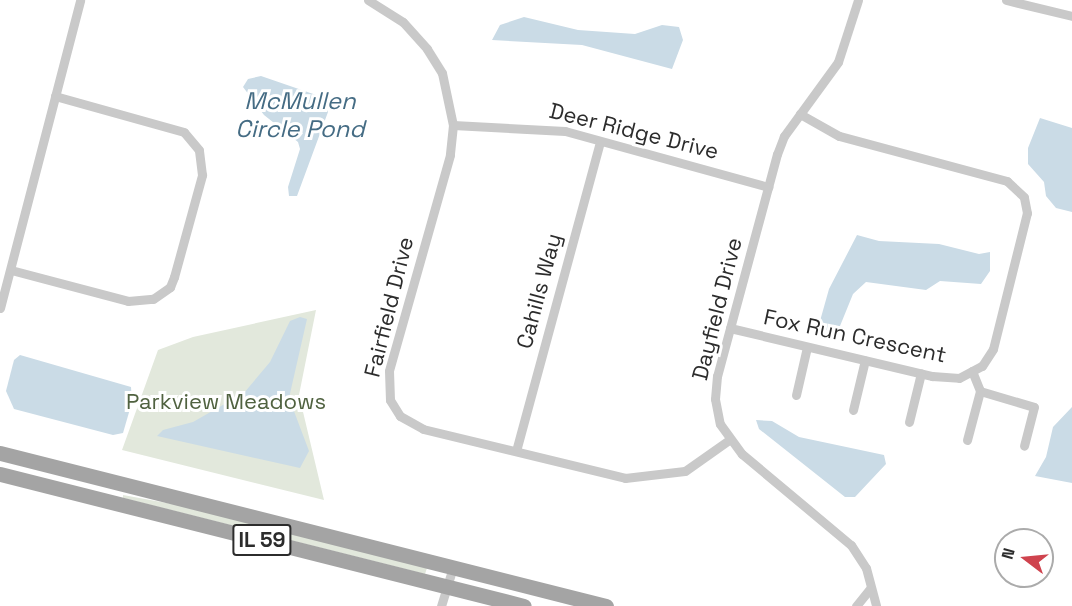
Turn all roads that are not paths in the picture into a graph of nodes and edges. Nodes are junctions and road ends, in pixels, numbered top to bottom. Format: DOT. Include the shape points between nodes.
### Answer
graph roads {
  1 [pos="80,0"];
  2 [pos="368,0"];
  3 [pos="858,0"];
  4 [pos="1006,0"];
  5 [pos="1030,3"];
  6 [pos="1072,16"];
  7 [pos="55,96"];
  8 [pos="800,114"];
  9 [pos="453,125"];
  10 [pos="600,142"];
  11 [pos="768,187"];
  12 [pos="11,270"];
  13 [pos="0,308"];
  14 [pos="730,328"];
  15 [pos="807,347"];
  16 [pos="865,360"];
  17 [pos="972,371"];
  18 [pos="921,373"];
  19 [pos="980,391"];
  20 [pos="796,395"];
  21 [pos="853,410"];
  22 [pos="909,422"];
  23 [pos="729,440"];
  24 [pos="967,440"];
  25 [pos="1024,446"];
  26 [pos="516,451"];
  27 [pos="0,453"];
  28 [pos="0,474"];
  29 [pos="453,567"];
  30 [pos="447,586"];
  31 [pos="870,589"];
  32 [pos="441,606"];
  33 [pos="524,606"];
  34 [pos="606,606"];
  35 [pos="856,606"];
  36 [pos="876,606"];
  1 -- 7 [label="street"];
  2 -- 9 [label="street, Fairfield Drive" via="403,22 427,49 442,73"];
  3 -- 8 [label="street, Dayfield Drive" via="838,62"];
  4 -- 5 [label="street"];
  5 -- 6 [label="street"];
  7 -- 12 [label="street"];
  7 -- 12 [label="street" via="184,132 199,150 202,175 174,277 170,287 153,299 128,301"];
  8 -- 11 [label="street, Dayfield Drive" via="777,154"];
  8 -- 17 [label="street, Fox Run Crescent" via="839,136 1007,181 1024,197 1027,213 993,349 982,366"];
  9 -- 10 [label="street, Deer Ridge Drive" via="529,126 565,131"];
  9 -- 26 [label="street, Fairfield Drive" via="450,155 389,371 390,400 400,416 413,425"];
  10 -- 11 [label="street, Deer Ridge Drive"];
  10 -- 26 [label="street, Cahills Way"];
  11 -- 14 [label="street, Dayfield Drive"];
  12 -- 13 [label="street"];
  14 -- 15 [label="street, Fox Run Crescent"];
  14 -- 23 [label="street, Dayfield Drive" via="715,399"];
  15 -- 16 [label="street, Fox Run Crescent"];
  15 -- 20 [label="street"];
  16 -- 18 [label="street, Fox Run Crescent"];
  16 -- 21 [label="street"];
  17 -- 18 [label="street, Fox Run Crescent" via="959,378"];
  17 -- 19 [label="street"];
  18 -- 22 [label="street"];
  19 -- 24 [label="street"];
  19 -- 25 [label="street" via="1034,407"];
  23 -- 26 [label="street, Fairfield Drive" via="685,471 626,478"];
  23 -- 31 [label="street" via="851,545 866,568"];
  27 -- 29 [label="main road, IL 59"];
  28 -- 30 [label="main road, IL 59"];
  29 -- 30 [label="street"];
  29 -- 34 [label="main road, IL 59"];
  30 -- 32 [label="street"];
  30 -- 33 [label="main road, IL 59"];
  31 -- 35 [label="street"];
  31 -- 36 [label="street" via="878,599"];
}
